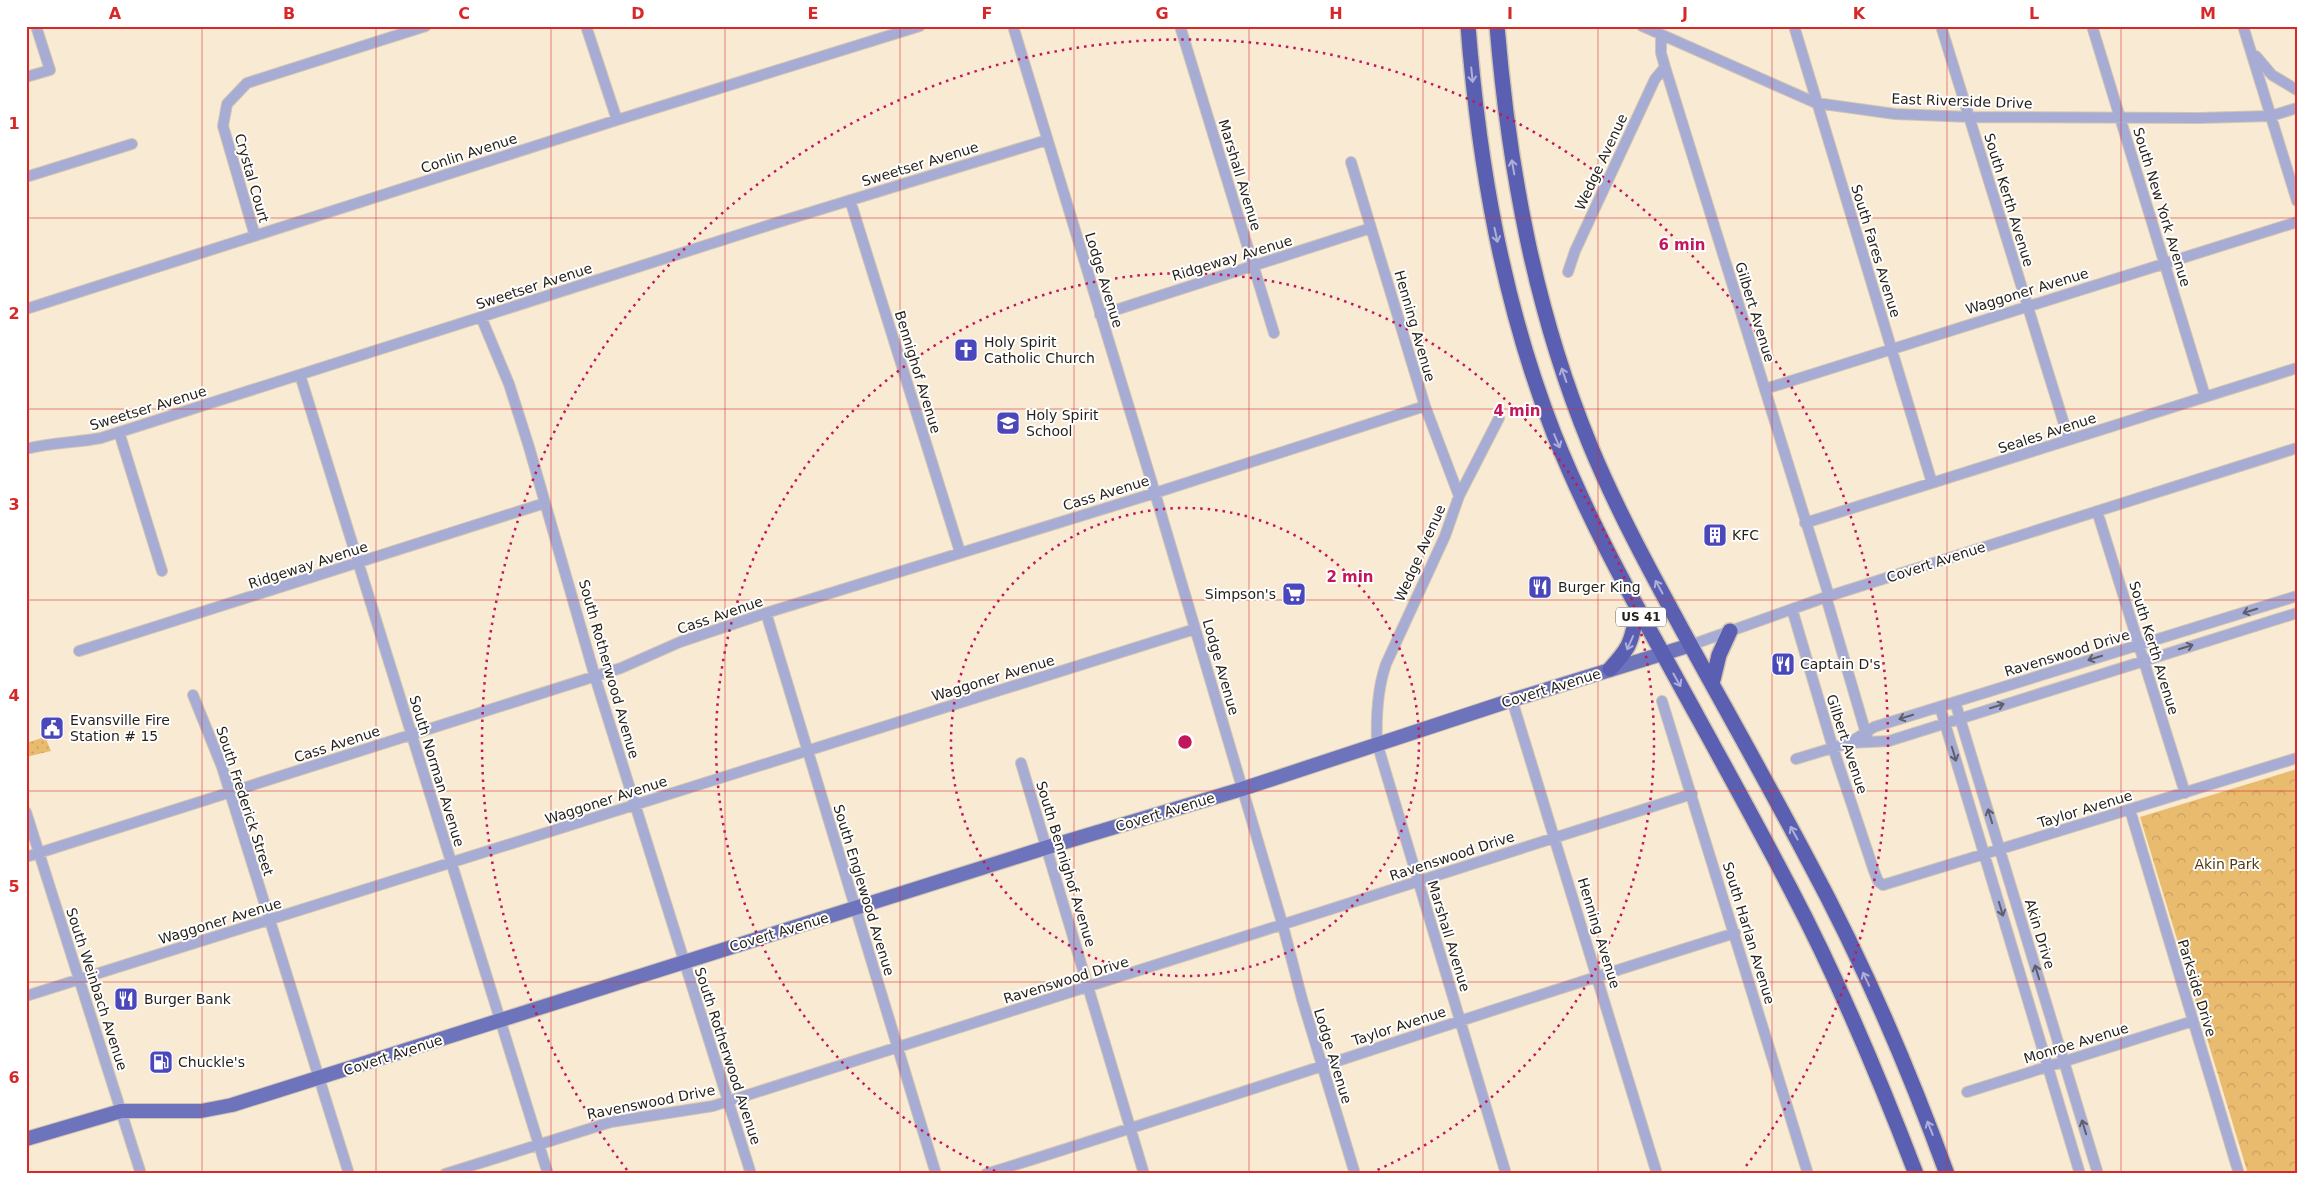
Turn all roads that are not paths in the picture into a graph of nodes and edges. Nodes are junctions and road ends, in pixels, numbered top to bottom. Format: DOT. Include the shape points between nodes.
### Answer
graph roads {
  1 [pos="36,26"];
  2 [pos="426,26"];
  3 [pos="586,26"];
  4 [pos="920,26"];
  5 [pos="1180,26"];
  6 [pos="1468,26"];
  7 [pos="1497,26"];
  8 [pos="1504,26"];
  9 [pos="1643,26"];
  10 [pos="1794,26"];
  11 [pos="1941,26"];
  12 [pos="2092,26"];
  13 [pos="2244,26"];
  14 [pos="1015,27"];
  15 [pos="1661,35"];
  16 [pos="2249,46"];
  17 [pos="1665,67"];
  18 [pos="1501,68"];
  19 [pos="26,77"];
  20 [pos="2297,90"];
  21 [pos="1816,103"];
  22 [pos="2297,108"];
  23 [pos="2271,116"];
  24 [pos="1970,117"];
  25 [pos="2120,118"];
  26 [pos="617,120"];
  27 [pos="1047,140"];
  28 [pos="132,144"];
  29 [pos="1351,162"];
  30 [pos="26,177"];
  31 [pos="850,200"];
  32 [pos="2297,201"];
  33 [pos="2297,222"];
  34 [pos="1372,228"];
  35 [pos="255,236"];
  36 [pos="2164,263"];
  37 [pos="1253,266"];
  38 [pos="1568,272"];
  39 [pos="2027,306"];
  40 [pos="26,309"];
  41 [pos="1100,315"];
  42 [pos="481,317"];
  43 [pos="1274,332"];
  44 [pos="1891,348"];
  45 [pos="2297,368"];
  46 [pos="300,376"];
  47 [pos="1765,389"];
  48 [pos="2205,396"];
  49 [pos="1425,406"];
  50 [pos="1499,418"];
  51 [pos="119,432"];
  52 [pos="2068,440"];
  53 [pos="2297,448"];
  54 [pos="26,449"];
  55 [pos="1932,483"];
  56 [pos="1155,493"];
  57 [pos="1460,496"];
  58 [pos="546,503"];
  59 [pos="2097,511"];
  60 [pos="1805,523"];
  61 [pos="960,552"];
  62 [pos="358,564"];
  63 [pos="162,571"];
  64 [pos="2297,596"];
  65 [pos="1827,597"];
  66 [pos="1792,609"];
  67 [pos="1638,611"];
  68 [pos="766,613"];
  69 [pos="2297,613"];
  70 [pos="1195,629"];
  71 [pos="1730,632"];
  72 [pos="1691,645"];
  73 [pos="2138,645"];
  74 [pos="79,651"];
  75 [pos="1663,655"];
  76 [pos="2143,661"];
  77 [pos="1610,670"];
  78 [pos="595,676"];
  79 [pos="1712,684"];
  80 [pos="192,695"];
  81 [pos="1512,700"];
  82 [pos="1662,701"];
  83 [pos="1955,702"];
  84 [pos="1377,704"];
  85 [pos="1940,707"];
  86 [pos="1960,718"];
  87 [pos="1945,723"];
  88 [pos="1865,732"];
  89 [pos="410,735"];
  90 [pos="1849,742"];
  91 [pos="1869,743"];
  92 [pos="1377,744"];
  93 [pos="1833,748"];
  94 [pos="807,750"];
  95 [pos="2297,758"];
  96 [pos="1796,759"];
  97 [pos="1021,763"];
  98 [pos="1242,789"];
  99 [pos="229,792"];
  100 [pos="2185,792"];
  101 [pos="1692,794"];
  102 [pos="635,805"];
  103 [pos="2130,810"];
  104 [pos="26,812"];
  105 [pos="1555,837"];
  106 [pos="1048,847"];
  107 [pos="2000,850"];
  108 [pos="39,853"];
  109 [pos="1984,855"];
  110 [pos="26,857"];
  111 [pos="451,863"];
  112 [pos="1418,882"];
  113 [pos="1881,884"];
  114 [pos="855,908"];
  115 [pos="270,920"];
  116 [pos="1283,926"];
  117 [pos="1735,933"];
  118 [pos="684,962"];
  119 [pos="1598,976"];
  120 [pos="80,980"];
  121 [pos="1088,987"];
  122 [pos="26,996"];
  123 [pos="1460,1020"];
  124 [pos="499,1021"];
  125 [pos="2193,1021"];
  126 [pos="897,1047"];
  127 [pos="2064,1062"];
  128 [pos="1322,1066"];
  129 [pos="2048,1067"];
  130 [pos="319,1078"];
  131 [pos="1967,1092"];
  132 [pos="728,1101"];
  133 [pos="121,1111"];
  134 [pos="1132,1128"];
  135 [pos="26,1139"];
  136 [pos="538,1144"];
  137 [pos="141,1174"];
  138 [pos="349,1174"];
  139 [pos="445,1174"];
  140 [pos="548,1174"];
  141 [pos="751,1174"];
  142 [pos="936,1174"];
  143 [pos="986,1174"];
  144 [pos="1144,1174"];
  145 [pos="1355,1174"];
  146 [pos="1506,1174"];
  147 [pos="1658,1174"];
  148 [pos="1808,1174"];
  149 [pos="1916,1174"];
  150 [pos="1947,1174"];
  151 [pos="2080,1174"];
  152 [pos="2098,1174"];
  153 [pos="2239,1174"];
  1 -- 19 [label="street" via="50,70"];
  2 -- 35 [label="street, Crystal Court" via="247,83 227,104 223,126"];
  3 -- 26 [label="street"];
  4 -- 26 [label="street, Conlin Avenue"];
  5 -- 37 [label="street, Marshall Avenue"];
  6 -- 67 [label="highway, US 41, one-way" via="1485,184 1519,330 1555,436 1586,508"];
  7 -- 18 [label="highway, US 41"];
  8 -- 18 [label="highway"];
  9 -- 15 [label="street, East Riverside Drive"];
  10 -- 21 [label="street, South Fares Avenue"];
  11 -- 24 [label="street, South Kerth Avenue"];
  12 -- 25 [label="street, South New York Avenue"];
  13 -- 16 [label="street"];
  14 -- 27 [label="street, Lodge Avenue"];
  15 -- 17 [label="street, Gilbert Avenue"];
  15 -- 21 [label="street, East Riverside Drive"];
  16 -- 20 [label="street" via="2272,76"];
  16 -- 23 [label="street"];
  17 -- 38 [label="street, Wedge Avenue" via="1655,79"];
  17 -- 47 [label="street, Gilbert Avenue"];
  72 -- 18 [label="highway, US 41, one-way" via="1606,482 1556,351 1522,219 1509,146"];
  21 -- 24 [label="street, East Riverside Drive" via="1895,114"];
  21 -- 44 [label="street, South Fares Avenue"];
  22 -- 23 [label="street, East Riverside Drive"];
  23 -- 25 [label="street, East Riverside Drive"];
  23 -- 32 [label="street"];
  24 -- 25 [label="street, East Riverside Drive"];
  24 -- 39 [label="street, South Kerth Avenue"];
  25 -- 36 [label="street, South New York Avenue"];
  26 -- 35 [label="street, Conlin Avenue"];
  27 -- 31 [label="street, Sweetser Avenue"];
  27 -- 41 [label="street, Lodge Avenue"];
  28 -- 30 [label="street"];
  29 -- 34 [label="street, Henning Avenue"];
  31 -- 42 [label="street, Sweetser Avenue"];
  31 -- 61 [label="street, Bennighof Avenue"];
  33 -- 36 [label="street, Waggoner Avenue"];
  34 -- 37 [label="street, Ridgeway Avenue"];
  34 -- 49 [label="street, Henning Avenue"];
  35 -- 40 [label="street, Conlin Avenue"];
  36 -- 39 [label="street, Waggoner Avenue"];
  36 -- 48 [label="street, South New York Avenue"];
  37 -- 41 [label="street, Ridgeway Avenue"];
  37 -- 43 [label="street, Marshall Avenue"];
  39 -- 44 [label="street, Waggoner Avenue"];
  39 -- 52 [label="street, South Kerth Avenue"];
  41 -- 56 [label="street, Lodge Avenue"];
  42 -- 46 [label="street, Sweetser Avenue"];
  42 -- 58 [label="street, South Rotherwood Avenue" via="509,384"];
  44 -- 47 [label="street, Waggoner Avenue"];
  44 -- 55 [label="street, South Fares Avenue"];
  45 -- 48 [label="street, Seales Avenue"];
  46 -- 51 [label="street, Sweetser Avenue"];
  46 -- 62 [label="street, South Norman Avenue"];
  47 -- 60 [label="street, Gilbert Avenue"];
  48 -- 52 [label="street, Seales Avenue"];
  49 -- 56 [label="street, Cass Avenue"];
  49 -- 57 [label="street, Henning Avenue"];
  50 -- 57 [label="street, Wedge Avenue"];
  51 -- 54 [label="street, Sweetser Avenue" via="85,441"];
  51 -- 63 [label="street"];
  52 -- 55 [label="street, Seales Avenue"];
  53 -- 59 [label="street, Covert Avenue"];
  55 -- 60 [label="street, Seales Avenue"];
  56 -- 61 [label="street, Cass Avenue"];
  56 -- 70 [label="street, Lodge Avenue"];
  57 -- 84 [label="street, Wedge Avenue" via="1386,664"];
  58 -- 62 [label="street, Ridgeway Avenue"];
  58 -- 78 [label="street, South Rotherwood Avenue"];
  59 -- 65 [label="street, Covert Avenue"];
  59 -- 73 [label="street, South Kerth Avenue"];
  60 -- 65 [label="street, Gilbert Avenue"];
  61 -- 68 [label="street, Cass Avenue"];
  62 -- 74 [label="street, Ridgeway Avenue"];
  62 -- 89 [label="street, South Norman Avenue"];
  64 -- 73 [label="street, Ravenswood Drive, one-way"];
  65 -- 66 [label="street, Covert Avenue"];
  65 -- 88 [label="street, Gilbert Avenue"];
  66 -- 71 [label="street, Covert Avenue"];
  66 -- 93 [label="street, Gilbert Avenue"];
  67 -- 75 [label="highway, US 41"];
  67 -- 77 [label="highway, one-way" via="1631,643"];
  68 -- 78 [label="street, Cass Avenue" via="680,642 632,665"];
  68 -- 94 [label="street, South Englewood Avenue"];
  76 -- 69 [label="street, Ravenswood Drive, one-way"];
  70 -- 94 [label="street, Waggoner Avenue"];
  70 -- 98 [label="street, Lodge Avenue"];
  71 -- 72 [label="street, Covert Avenue"];
  71 -- 79 [label="highway" via="1719,655"];
  72 -- 75 [label="main road, Covert Avenue"];
  72 -- 79 [label="highway, US 41"];
  73 -- 76 [label="street, South Kerth Avenue"];
  73 -- 83 [label="street, Ravenswood Drive, one-way"];
  75 -- 77 [label="main road, Covert Avenue"];
  75 -- 149 [label="highway, US 41, one-way" via="1814,936 1859,1032"];
  86 -- 76 [label="street, Ravenswood Drive, one-way"];
  76 -- 100 [label="street, South Kerth Avenue"];
  77 -- 81 [label="main road, Covert Avenue"];
  78 -- 89 [label="street, Cass Avenue"];
  78 -- 102 [label="street, South Rotherwood Avenue"];
  150 -- 79 [label="highway, US 41, one-way" via="1906,1071 1842,927"];
  80 -- 99 [label="street, South Frederick Street" via="216,749"];
  81 -- 92 [label="main road, Covert Avenue"];
  81 -- 105 [label="street, Henning Avenue"];
  82 -- 101 [label="street, South Harlan Avenue"];
  83 -- 85 [label="street, Ravenswood Drive"];
  83 -- 86 [label="street, Akin Drive"];
  84 -- 92 [label="street, Marshall Avenue"];
  85 -- 87 [label="street"];
  85 -- 88 [label="street, Ravenswood Drive, one-way"];
  86 -- 87 [label="street, Ravenswood Drive"];
  107 -- 86 [label="street, Akin Drive, one-way"];
  87 -- 91 [label="street, Ravenswood Drive" via="1885,742"];
  87 -- 109 [label="street, one-way"];
  88 -- 90 [label="street, Ravenswood Drive"];
  88 -- 91 [label="street, Gilbert Avenue"];
  89 -- 99 [label="street, Cass Avenue"];
  89 -- 111 [label="street, South Norman Avenue"];
  90 -- 91 [label="street, Ravenswood Drive"];
  90 -- 93 [label="street, Ravenswood Drive"];
  92 -- 98 [label="main road, Covert Avenue"];
  92 -- 112 [label="street, Marshall Avenue"];
  93 -- 96 [label="street, Ravenswood Drive"];
  93 -- 113 [label="street, Gilbert Avenue"];
  94 -- 102 [label="street, Waggoner Avenue"];
  94 -- 114 [label="street, South Englewood Avenue"];
  95 -- 100 [label="street, Taylor Avenue"];
  97 -- 106 [label="street, South Bennighof Avenue"];
  98 -- 106 [label="main road, Covert Avenue"];
  98 -- 116 [label="street, Lodge Avenue"];
  99 -- 108 [label="street, Cass Avenue"];
  99 -- 115 [label="street, South Frederick Street"];
  100 -- 103 [label="street, Taylor Avenue"];
  101 -- 105 [label="street, Ravenswood Drive"];
  101 -- 117 [label="street, South Harlan Avenue"];
  102 -- 111 [label="street, Waggoner Avenue"];
  102 -- 118 [label="street, South Rotherwood Avenue"];
  103 -- 107 [label="street, Taylor Avenue"];
  103 -- 125 [label="street, Parkside Drive"];
  104 -- 108 [label="street, South Weinbach Avenue"];
  105 -- 112 [label="street, Ravenswood Drive"];
  105 -- 119 [label="street, Henning Avenue"];
  106 -- 114 [label="main road, Covert Avenue"];
  106 -- 121 [label="street, South Bennighof Avenue"];
  107 -- 109 [label="street, Taylor Avenue"];
  127 -- 107 [label="street, Akin Drive, one-way"];
  108 -- 110 [label="street, Cass Avenue"];
  108 -- 120 [label="street, South Weinbach Avenue"];
  109 -- 113 [label="street, Taylor Avenue" via="1889,885"];
  109 -- 129 [label="street, one-way"];
  111 -- 115 [label="street, Waggoner Avenue"];
  111 -- 124 [label="street, South Norman Avenue"];
  112 -- 116 [label="street, Ravenswood Drive"];
  112 -- 123 [label="street, Marshall Avenue"];
  114 -- 118 [label="main road, Covert Avenue"];
  114 -- 126 [label="street, South Englewood Avenue"];
  115 -- 120 [label="street, Waggoner Avenue"];
  115 -- 130 [label="street, South Frederick Street"];
  116 -- 121 [label="street, Ravenswood Drive"];
  116 -- 128 [label="street, Lodge Avenue"];
  117 -- 119 [label="street, Taylor Avenue"];
  117 -- 148 [label="street, South Harlan Avenue"];
  118 -- 124 [label="main road, Covert Avenue"];
  118 -- 132 [label="street, South Rotherwood Avenue"];
  119 -- 123 [label="street, Taylor Avenue"];
  119 -- 147 [label="street, Henning Avenue"];
  120 -- 122 [label="street, Waggoner Avenue"];
  120 -- 133 [label="street, South Weinbach Avenue"];
  121 -- 126 [label="street, Ravenswood Drive"];
  121 -- 134 [label="street, South Bennighof Avenue"];
  123 -- 128 [label="street, Taylor Avenue"];
  123 -- 146 [label="street, Marshall Avenue"];
  124 -- 130 [label="main road, Covert Avenue"];
  124 -- 136 [label="street, South Norman Avenue"];
  125 -- 127 [label="street, Monroe Avenue"];
  125 -- 153 [label="street, Parkside Drive"];
  126 -- 132 [label="street, Ravenswood Drive"];
  126 -- 142 [label="street, South Englewood Avenue"];
  127 -- 129 [label="street, Monroe Avenue"];
  152 -- 127 [label="street, Akin Drive, one-way"];
  128 -- 134 [label="street, Taylor Avenue"];
  128 -- 145 [label="street, Lodge Avenue"];
  129 -- 131 [label="street, Monroe Avenue"];
  129 -- 151 [label="street"];
  130 -- 133 [label="main road, Covert Avenue" via="211,1110"];
  130 -- 138 [label="street, South Frederick Street"];
  132 -- 136 [label="street, Ravenswood Drive" via="685,1111 618,1120"];
  132 -- 141 [label="street, South Rotherwood Avenue"];
  133 -- 135 [label="main road, Covert Avenue"];
  133 -- 137 [label="street, South Weinbach Avenue"];
  134 -- 143 [label="street, Taylor Avenue"];
  134 -- 144 [label="street, South Bennighof Avenue"];
  136 -- 139 [label="street, Ravenswood Drive"];
  136 -- 140 [label="street, South Norman Avenue"];
}
